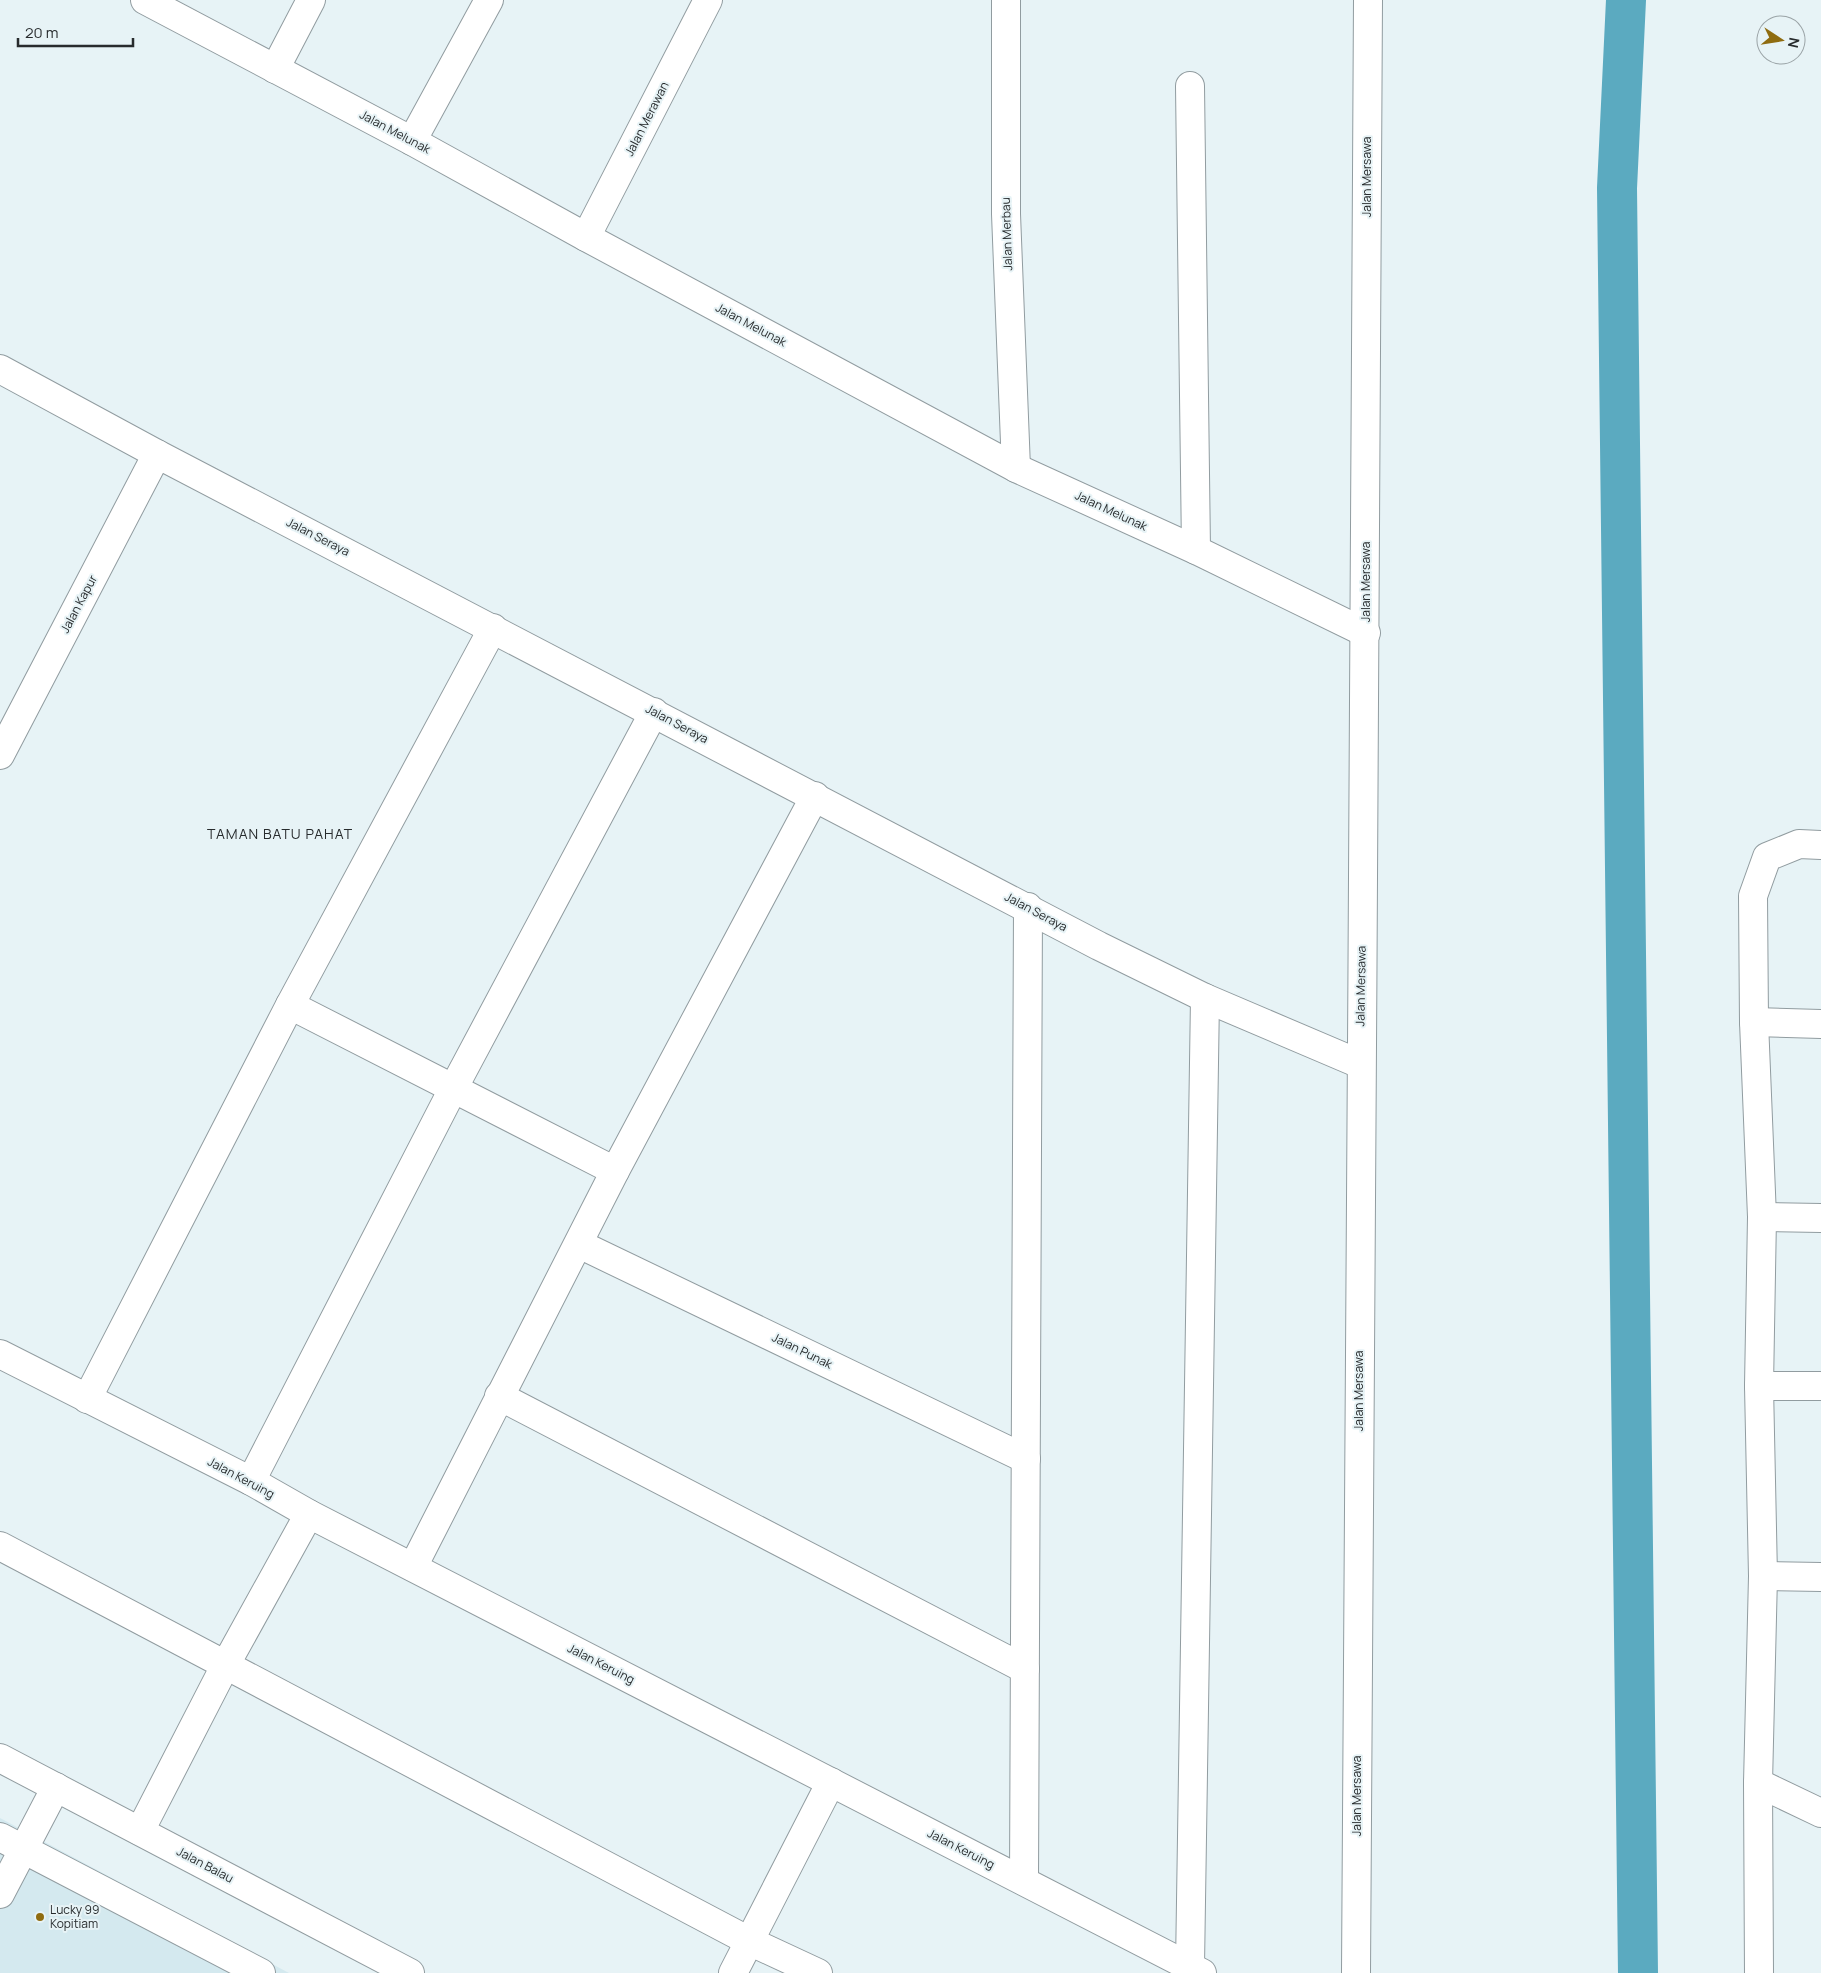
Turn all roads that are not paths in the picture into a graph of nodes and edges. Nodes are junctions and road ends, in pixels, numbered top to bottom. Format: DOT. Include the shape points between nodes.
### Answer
graph roads {
  1 [pos="145,0"];
  2 [pos="311,0"];
  3 [pos="490,0"];
  4 [pos="708,0"];
  5 [pos="1006,0"];
  6 [pos="1368,0"];
  7 [pos="275,69"];
  8 [pos="1190,86"];
  9 [pos="412,141"];
  10 [pos="586,237"];
  11 [pos="0,369"];
  12 [pos="157,454"];
  13 [pos="1016,468"];
  14 [pos="1196,550"];
  15 [pos="493,628"];
  16 [pos="1366,633"];
  17 [pos="654,712"];
  18 [pos="0,755"];
  19 [pos="815,796"];
  20 [pos="1821,844"];
  21 [pos="1028,907"];
  22 [pos="1205,998"];
  23 [pos="290,1005"];
  24 [pos="1754,1022"];
  25 [pos="1821,1024"];
  26 [pos="1360,1064"];
  27 [pos="453,1088"];
  28 [pos="615,1171"];
  29 [pos="1762,1217"];
  30 [pos="1821,1218"];
  31 [pos="579,1244"];
  32 [pos="0,1354"];
  33 [pos="1759,1386"];
  34 [pos="1821,1386"];
  35 [pos="499,1396"];
  36 [pos="87,1399"];
  37 [pos="1026,1459"];
  38 [pos="251,1481"];
  39 [pos="309,1514"];
  40 [pos="0,1546"];
  41 [pos="413,1567"];
  42 [pos="1763,1576"];
  43 [pos="1821,1577"];
  44 [pos="226,1664"];
  45 [pos="1025,1669"];
  46 [pos="0,1758"];
  47 [pos="831,1782"];
  48 [pos="1758,1783"];
  49 [pos="56,1787"];
  50 [pos="1821,1813"];
  51 [pos="140,1831"];
  52 [pos="0,1837"];
  53 [pos="24,1849"];
  54 [pos="1024,1881"];
  55 [pos="0,1894"];
  56 [pos="749,1941"];
  57 [pos="1196,1970"];
  58 [pos="261,1973"];
  59 [pos="410,1973"];
  60 [pos="733,1973"];
  61 [pos="818,1973"];
  62 [pos="1356,1973"];
  63 [pos="1758,1973"];
  1 -- 7 [label="street, Jalan Melunak"];
  2 -- 7 [label="street"];
  3 -- 9 [label="street"];
  4 -- 10 [label="street, Jalan Merawan"];
  5 -- 13 [label="street, Jalan Merbau" via="1006,214"];
  6 -- 16 [label="street, Jalan Mersawa"];
  7 -- 9 [label="street, Jalan Melunak"];
  8 -- 14 [label="street"];
  9 -- 10 [label="street, Jalan Melunak"];
  10 -- 13 [label="street, Jalan Melunak"];
  11 -- 12 [label="street, Jalan Seraya"];
  12 -- 15 [label="street, Jalan Seraya"];
  12 -- 18 [label="street, Jalan Kapur"];
  13 -- 14 [label="street, Jalan Melunak"];
  14 -- 16 [label="street, Jalan Melunak"];
  15 -- 17 [label="street, Jalan Seraya"];
  15 -- 23 [label="street"];
  16 -- 26 [label="street, Jalan Mersawa"];
  17 -- 19 [label="street, Jalan Seraya"];
  17 -- 27 [label="street"];
  19 -- 21 [label="street, Jalan Seraya"];
  19 -- 28 [label="street"];
  20 -- 24 [label="street" via="1799,844 1767,857 1753,896"];
  21 -- 22 [label="street, Jalan Seraya"];
  21 -- 37 [label="street"];
  22 -- 26 [label="street, Jalan Seraya"];
  22 -- 57 [label="street"];
  23 -- 27 [label="street"];
  23 -- 36 [label="street"];
  24 -- 25 [label="street"];
  24 -- 29 [label="street"];
  26 -- 62 [label="street, Jalan Mersawa"];
  27 -- 28 [label="street"];
  27 -- 38 [label="street"];
  28 -- 31 [label="street"];
  29 -- 30 [label="street"];
  29 -- 33 [label="street"];
  31 -- 35 [label="street"];
  31 -- 37 [label="street, Jalan Punak"];
  32 -- 36 [label="street, Jalan Keruing"];
  33 -- 34 [label="street"];
  33 -- 42 [label="street"];
  35 -- 41 [label="street"];
  35 -- 45 [label="street"];
  36 -- 38 [label="street, Jalan Keruing"];
  37 -- 45 [label="street"];
  38 -- 39 [label="street, Jalan Keruing"];
  39 -- 41 [label="street, Jalan Keruing"];
  39 -- 44 [label="street"];
  40 -- 44 [label="street"];
  41 -- 47 [label="street, Jalan Keruing"];
  42 -- 43 [label="street"];
  42 -- 48 [label="street"];
  44 -- 51 [label="street"];
  44 -- 56 [label="street"];
  45 -- 54 [label="street"];
  46 -- 49 [label="street, Jalan Balau"];
  47 -- 54 [label="street, Jalan Keruing"];
  47 -- 56 [label="street"];
  48 -- 50 [label="street"];
  48 -- 63 [label="street"];
  49 -- 51 [label="street, Jalan Balau"];
  49 -- 53 [label="street"];
  51 -- 59 [label="street, Jalan Balau"];
  52 -- 53 [label="street"];
  53 -- 55 [label="street"];
  53 -- 58 [label="street"];
  54 -- 57 [label="street, Jalan Keruing"];
  56 -- 60 [label="street"];
  56 -- 61 [label="street"];
}
